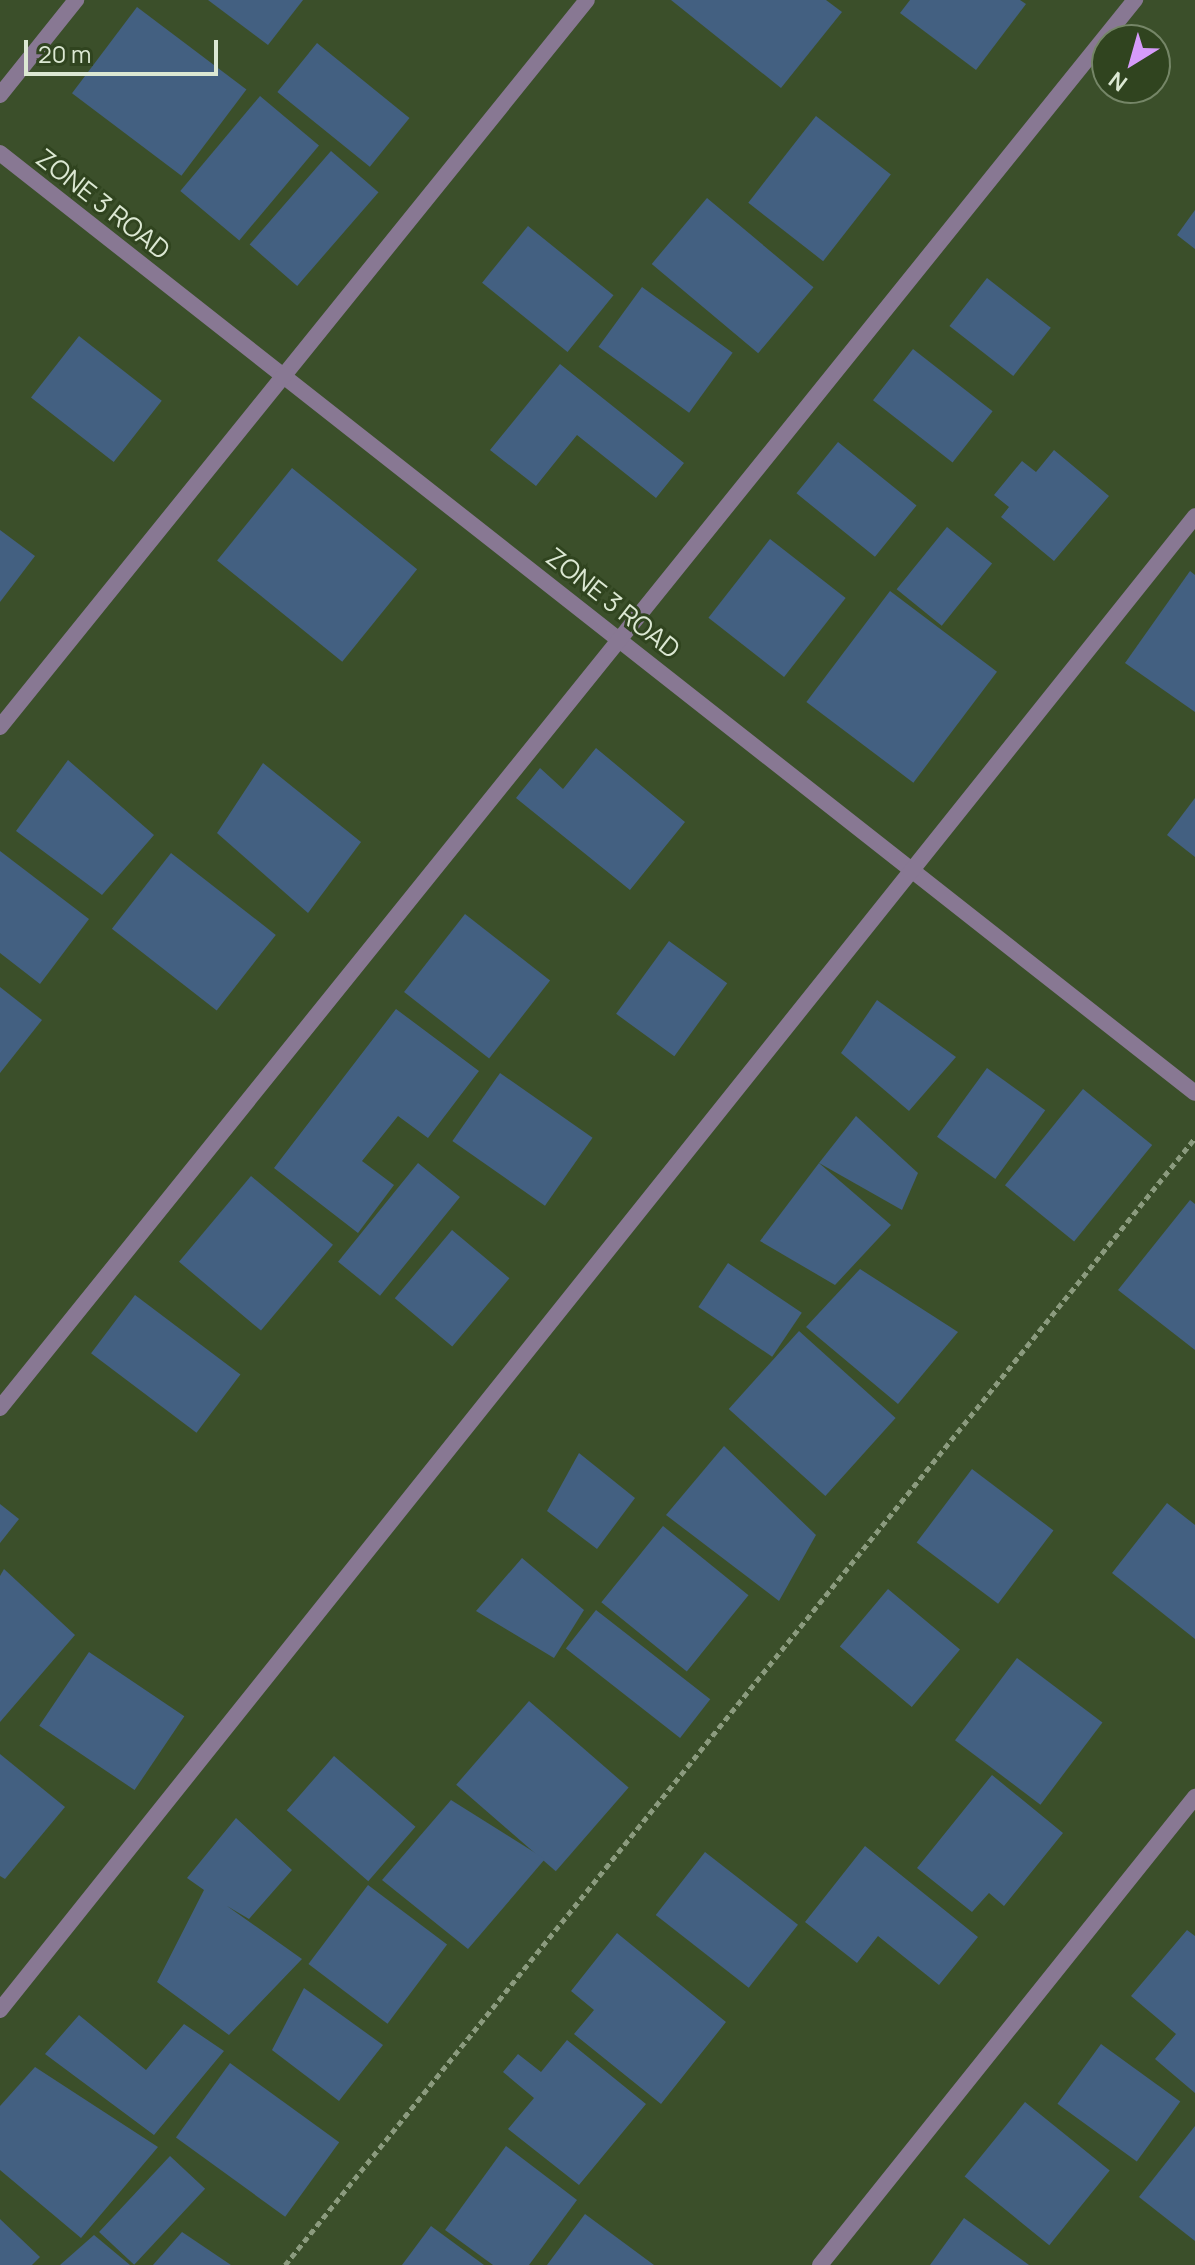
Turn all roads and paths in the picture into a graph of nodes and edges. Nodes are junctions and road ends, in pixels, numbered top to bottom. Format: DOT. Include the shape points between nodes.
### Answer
graph roads {
  1 [pos="76,0"];
  2 [pos="587,0"];
  3 [pos="1135,0"];
  4 [pos="0,95"];
  5 [pos="0,153"];
  6 [pos="281,376"];
  7 [pos="1195,516"];
  8 [pos="622,639"];
  9 [pos="0,727"];
  10 [pos="912,867"];
  11 [pos="1195,1093"];
  12 [pos="1195,1138"];
  13 [pos="0,1408"];
  14 [pos="1195,1797"];
  15 [pos="0,2010"];
  16 [pos="285,2265"];
  17 [pos="820,2265"];
  1 -- 4 [label="street"];
  2 -- 6 [label="street"];
  3 -- 8 [label="street"];
  5 -- 6 [label="street, ZONE 3 ROAD"];
  6 -- 8 [label="street, ZONE 3 ROAD"];
  6 -- 9 [label="street"];
  7 -- 10 [label="street"];
  8 -- 10 [label="street, ZONE 3 ROAD"];
  8 -- 13 [label="street"];
  10 -- 11 [label="street, ZONE 3 ROAD"];
  10 -- 15 [label="street"];
  12 -- 16 [label="path"];
  14 -- 17 [label="street"];
}
